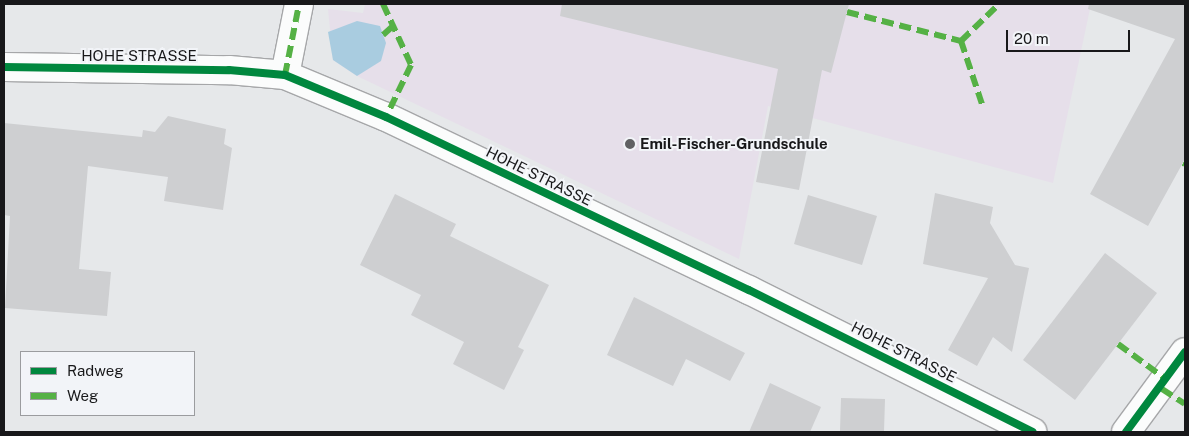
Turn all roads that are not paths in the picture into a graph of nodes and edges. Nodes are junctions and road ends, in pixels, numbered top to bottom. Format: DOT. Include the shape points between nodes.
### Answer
graph roads {
  1 [pos="299,4"];
  2 [pos="4,67"];
  3 [pos="285,75"];
  4 [pos="1185,352"];
  5 [pos="1032,432"];
  6 [pos="1126,432"];
  1 -- 3 [label="street"];
  2 -- 3 [label="street, HOHE STRASSE" via="229,70"];
  3 -- 5 [label="street, HOHE STRASSE" via="386,117 766,298"];
  4 -- 6 [label="street"];
}
